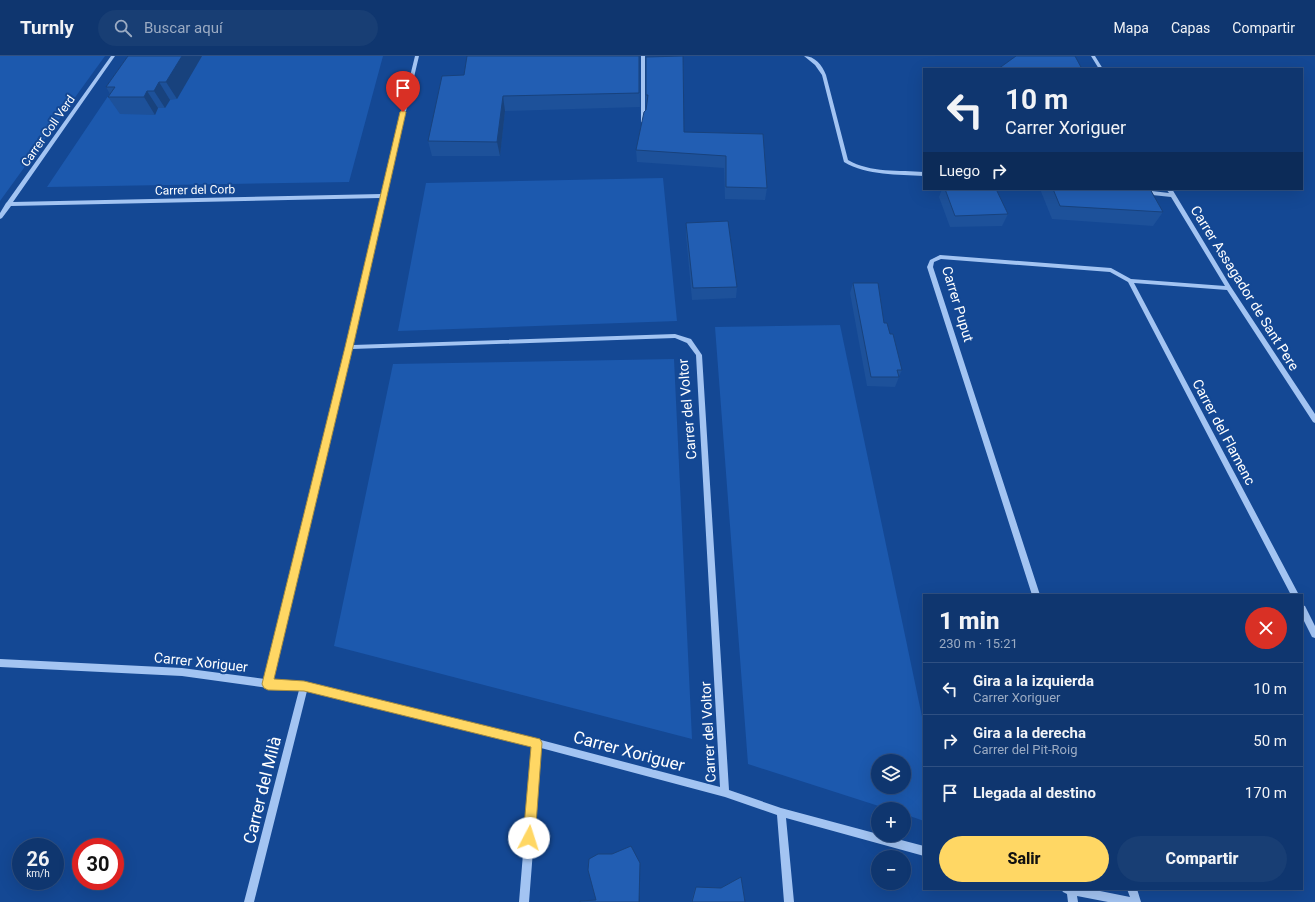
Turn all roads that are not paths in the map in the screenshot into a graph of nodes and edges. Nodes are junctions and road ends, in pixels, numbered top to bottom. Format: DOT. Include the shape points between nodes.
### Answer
graph roads {
  1 [pos="113,56"];
  2 [pos="417,56"];
  3 [pos="643,56"];
  4 [pos="806,56"];
  5 [pos="1093,56"];
  6 [pos="1100,68"];
  7 [pos="643,122"];
  8 [pos="923,174"];
  9 [pos="1134,192"];
  10 [pos="1171,192"];
  11 [pos="383,196"];
  12 [pos="8,204"];
  13 [pos="0,217"];
  14 [pos="1130,280"];
  15 [pos="1229,288"];
  16 [pos="349,347"];
  17 [pos="1315,420"];
  18 [pos="1036,594"];
  19 [pos="1294,594"];
  20 [pos="1303,611"];
  21 [pos="1315,634"];
  22 [pos="0,664"];
  23 [pos="268,684"];
  24 [pos="304,686"];
  25 [pos="536,743"];
  26 [pos="724,793"];
  27 [pos="781,812"];
  28 [pos="923,851"];
  29 [pos="1068,890"];
  30 [pos="1132,890"];
  31 [pos="249,902"];
  32 [pos="524,902"];
  33 [pos="789,902"];
  34 [pos="1073,902"];
  35 [pos="1132,902"];
  36 [pos="1136,902"];
  1 -- 12 [label="street, Carrer Coll Verd"];
  2 -- 11 [label="street"];
  3 -- 7 [label="street"];
  4 -- 8 [label="street" via="820,67 824,75 846,161 862,169"];
  5 -- 6 [label="street"];
  9 -- 10 [label="street"];
  10 -- 15 [label="street, Carrer Assagador de Sant Pere"];
  11 -- 12 [label="street, Carrer del Corb"];
  11 -- 16 [label="street"];
  12 -- 13 [label="street, Carrer Coll Verd"];
  14 -- 15 [label="street, Carrer Puput"];
  14 -- 18 [label="street, Carrer Puput" via="1110,270 940,257 932,261 930,267"];
  14 -- 19 [label="street, Carrer del Flamenc"];
  15 -- 17 [label="street, Carrer Assagador de Sant Pere"];
  16 -- 23 [label="street"];
  16 -- 26 [label="street, Carrer del Voltor" via="675,336 689,341 699,355"];
  20 -- 21 [label="street"];
  22 -- 23 [label="street, Carrer Xoriguer" via="182,672"];
  23 -- 24 [label="street, Carrer Xoriguer"];
  24 -- 25 [label="street, Carrer Xoriguer"];
  24 -- 31 [label="street, Carrer del Milà"];
  25 -- 26 [label="street, Carrer Xoriguer"];
  25 -- 32 [label="street"];
  26 -- 27 [label="street, Carrer Xoriguer"];
  27 -- 28 [label="street, Carrer Xoriguer"];
  27 -- 33 [label="street"];
  29 -- 34 [label="street"];
  29 -- 35 [label="street"];
  30 -- 36 [label="street"];
}
